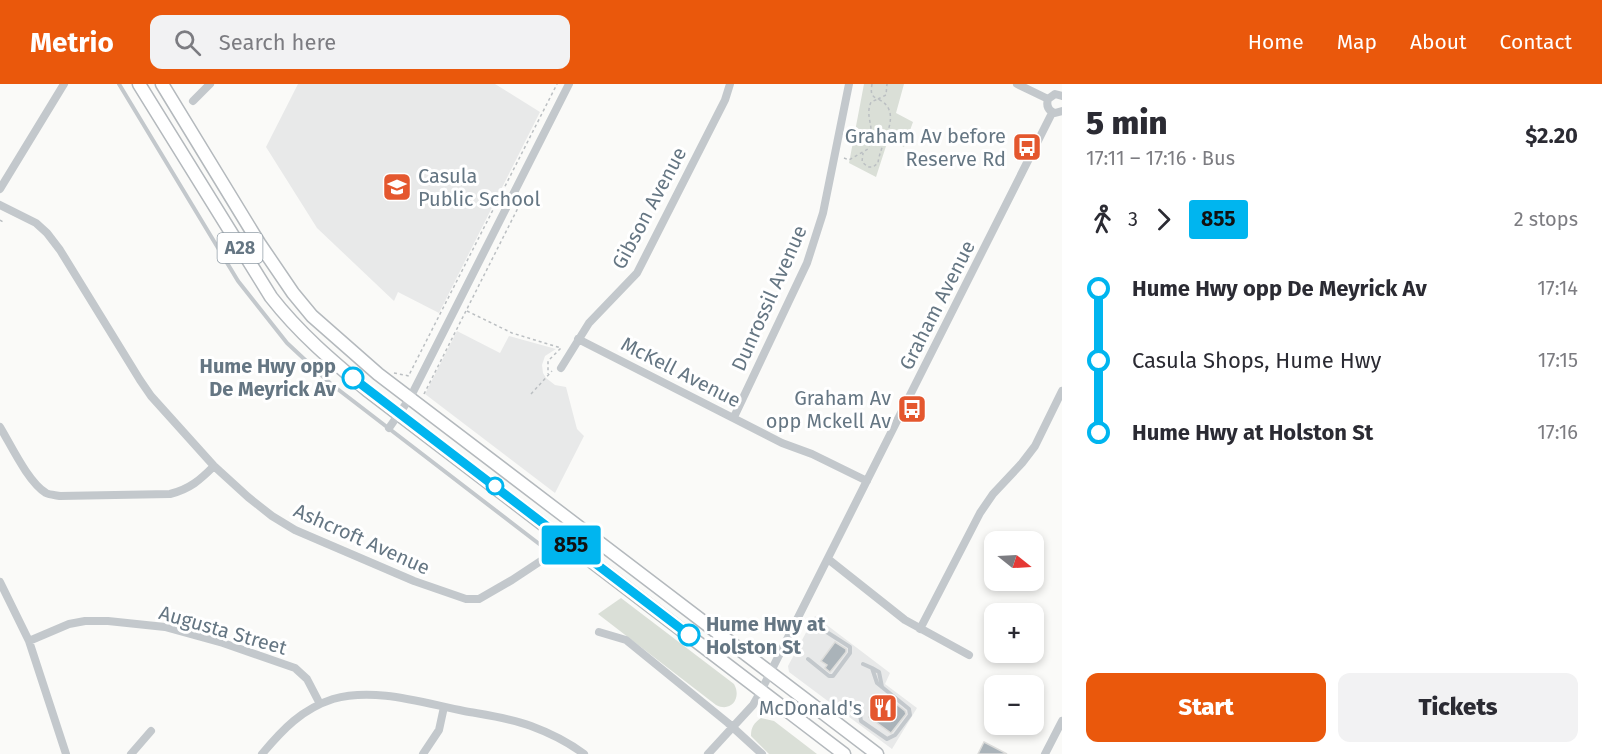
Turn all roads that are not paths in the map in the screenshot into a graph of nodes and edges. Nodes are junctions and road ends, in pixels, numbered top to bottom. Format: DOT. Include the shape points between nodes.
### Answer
graph roads {
  1 [pos="64,84"];
  2 [pos="119,84"];
  3 [pos="139,84"];
  4 [pos="162,84"];
  5 [pos="210,84"];
  6 [pos="568,84"];
  7 [pos="730,84"];
  8 [pos="849,84"];
  9 [pos="1017,84"];
  10 [pos="1062,95"];
  11 [pos="1048,99"];
  12 [pos="193,101"];
  13 [pos="1062,111"];
  14 [pos="1052,112"];
  15 [pos="0,189"];
  16 [pos="0,206"];
  17 [pos="578,339"];
  18 [pos="561,368"];
  19 [pos="1062,391"];
  20 [pos="410,398"];
  21 [pos="399,415"];
  22 [pos="734,417"];
  23 [pos="0,427"];
  24 [pos="389,428"];
  25 [pos="214,466"];
  26 [pos="867,481"];
  27 [pos="580,527"];
  28 [pos="568,543"];
  29 [pos="551,553"];
  30 [pos="828,560"];
  31 [pos="0,582"];
  32 [pos="822,629"];
  33 [pos="920,629"];
  34 [pos="599,632"];
  35 [pos="29,641"];
  36 [pos="969,655"];
  37 [pos="807,659"];
  38 [pos="863,664"];
  39 [pos="771,673"];
  40 [pos="761,691"];
  41 [pos="320,704"];
  42 [pos="444,707"];
  43 [pos="859,709"];
  44 [pos="1062,721"];
  45 [pos="733,728"];
  46 [pos="151,731"];
  47 [pos="580,753"];
  48 [pos="66,754"];
  49 [pos="131,754"];
  50 [pos="262,754"];
  51 [pos="423,754"];
  52 [pos="708,754"];
  53 [pos="762,754"];
  54 [pos="844,754"];
  55 [pos="877,754"];
  56 [pos="1045,754"];
  1 -- 15 [label="street"];
  2 -- 24 [label="lane" via="258,308 309,364"];
  3 -- 21 [label="highway, A28" via="283,312 320,351"];
  4 -- 20 [label="highway, A28" via="292,293 348,350"];
  5 -- 12 [label="street"];
  6 -- 20 [label="street"];
  7 -- 17 [label="street, Gibson Avenue" via="637,273"];
  8 -- 22 [label="street, Dunrossil Avenue" via="823,213 807,263"];
  9 -- 11 [label="street"];
  10 -- 11 [label="street"];
  11 -- 14 [label="street"];
  13 -- 14 [label="street"];
  14 -- 26 [label="street, Graham Avenue"];
  16 -- 25 [label="street, Ashcroft Avenue" via="36,224 60,250 140,380"];
  17 -- 18 [label="street, Gibson Avenue"];
  17 -- 22 [label="street, McKell Avenue"];
  19 -- 33 [label="street" via="1035,446 980,513"];
  20 -- 21 [label="street"];
  20 -- 27 [label="highway, A28"];
  21 -- 24 [label="street"];
  21 -- 28 [label="highway, A28"];
  22 -- 26 [label="street, McKell Avenue"];
  23 -- 25 [label="street" via="38,485 47,493 60,496 170,494 197,483"];
  24 -- 29 [label="lane"];
  25 -- 29 [label="street, Ashcroft Avenue" via="272,516 295,530 466,599 479,599"];
  26 -- 30 [label="street, Graham Avenue"];
  27 -- 28 [label="street, Ashcroft Avenue"];
  27 -- 39 [label="highway, A28"];
  28 -- 29 [label="street, Ashcroft Avenue"];
  28 -- 40 [label="highway, A28"];
  30 -- 33 [label="street"];
  30 -- 39 [label="street, Graham Avenue"];
  31 -- 35 [label="street"];
  32 -- 37 [label="lane" via="849,648 850,653 833,676"];
  33 -- 36 [label="street"];
  34 -- 45 [label="street" via="626,640"];
  35 -- 41 [label="street, Augusta Street" via="85,621 165,627 295,668 307,679"];
  35 -- 48 [label="street"];
  38 -- 43 [label="lane" via="872,668 877,683 910,715 896,735 887,739 861,721"];
  39 -- 40 [label="street, Graham Avenue"];
  39 -- 55 [label="highway, A28"];
  40 -- 45 [label="street, Graham Avenue"];
  40 -- 54 [label="highway, A28"];
  41 -- 42 [label="street" via="336,698 371,695"];
  41 -- 50 [label="street" via="297,716"];
  42 -- 47 [label="street" via="529,725"];
  42 -- 51 [label="street" via="439,730"];
  44 -- 56 [label="street"];
  45 -- 52 [label="street, Graham Avenue"];
  45 -- 53 [label="street"];
  46 -- 49 [label="street"];
}
